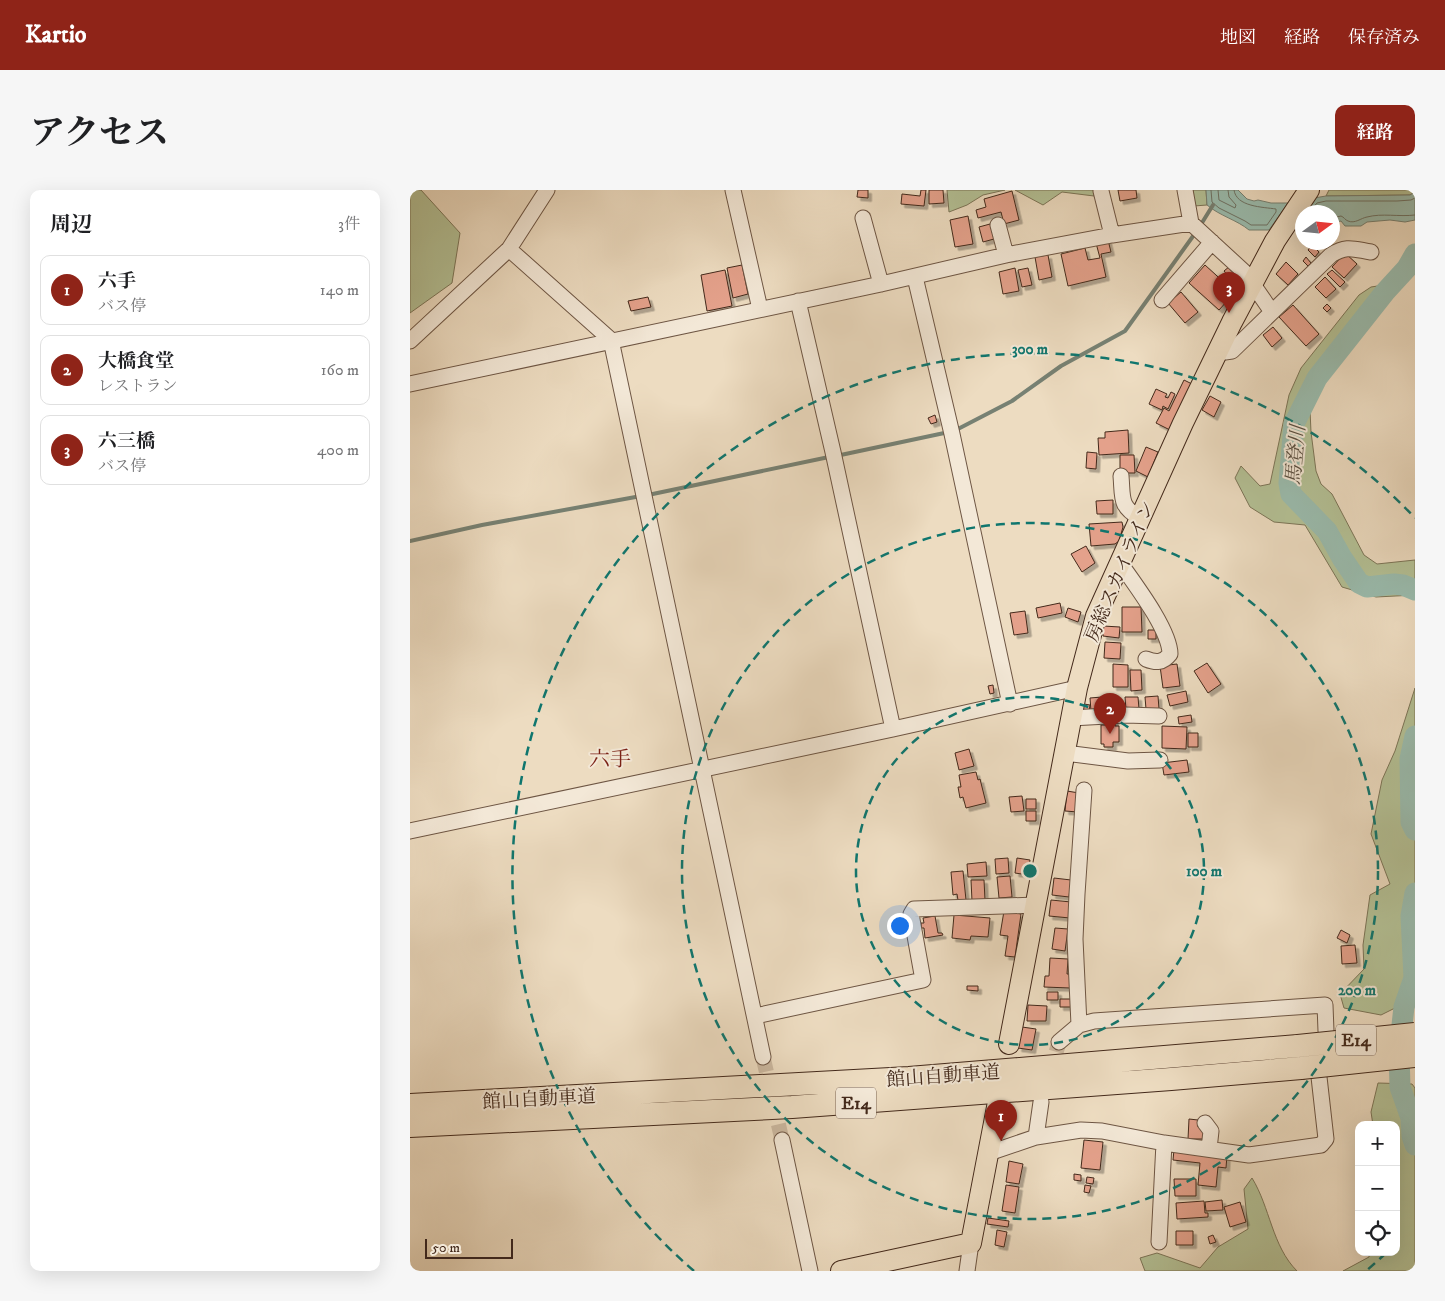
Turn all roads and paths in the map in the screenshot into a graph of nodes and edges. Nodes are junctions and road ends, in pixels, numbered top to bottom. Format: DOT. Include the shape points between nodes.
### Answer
graph roads {
  1 [pos="547,190"];
  2 [pos="733,190"];
  3 [pos="1185,190"];
  4 [pos="1309,190"];
  5 [pos="1101,191"];
  6 [pos="863,218"];
  7 [pos="1192,224"];
  8 [pos="998,225"];
  9 [pos="1112,235"];
  10 [pos="1211,241"];
  11 [pos="510,249"];
  12 [pos="1371,252"];
  13 [pos="1006,255"];
  14 [pos="915,277"];
  15 [pos="1252,281"];
  16 [pos="881,284"];
  17 [pos="1162,300"];
  18 [pos="798,301"];
  19 [pos="760,309"];
  20 [pos="1272,312"];
  21 [pos="611,340"];
  22 [pos="410,341"];
  23 [pos="1219,349"];
  24 [pos="410,384"];
  25 [pos="1121,476"];
  26 [pos="1140,518"];
  27 [pos="1120,563"];
  28 [pos="1146,659"];
  29 [pos="1077,688"];
  30 [pos="1010,704"];
  31 [pos="1159,716"];
  32 [pos="1071,718"];
  33 [pos="893,729"];
  34 [pos="1065,753"];
  35 [pos="1160,760"];
  36 [pos="703,769"];
  37 [pos="1084,790"];
  38 [pos="410,831"];
  39 [pos="1036,905"];
  40 [pos="755,1016"];
  41 [pos="1079,1025"];
  42 [pos="1326,1031"];
  43 [pos="1415,1034"];
  44 [pos="1059,1042"];
  45 [pos="1009,1044"];
  46 [pos="1415,1056"];
  47 [pos="763,1057"];
  48 [pos="1306,1064"];
  49 [pos="998,1102"];
  50 [pos="1042,1102"];
  51 [pos="410,1104"];
  52 [pos="1205,1123"];
  53 [pos="410,1126"];
  54 [pos="1036,1137"];
  55 [pos="782,1140"];
  56 [pos="1164,1143"];
  57 [pos="1209,1150"];
  58 [pos="988,1153"];
  59 [pos="1159,1242"];
  60 [pos="971,1243"];
  61 [pos="810,1271"];
  62 [pos="841,1271"];
  63 [pos="967,1271"];
  1 -- 11 [label="street"];
  2 -- 19 [label="street"];
  3 -- 7 [label="street"];
  4 -- 15 [label="main road, 房総スカイライン"];
  5 -- 9 [label="street"];
  6 -- 16 [label="street"];
  7 -- 9 [label="street"];
  7 -- 10 [label="street"];
  8 -- 13 [label="street"];
  9 -- 13 [label="street"];
  10 -- 15 [label="street"];
  10 -- 17 [label="street"];
  11 -- 21 [label="street"];
  11 -- 22 [label="street"];
  12 -- 20 [label="street" via="1350,248 1337,251"];
  13 -- 14 [label="street"];
  14 -- 16 [label="street"];
  14 -- 30 [label="street"];
  15 -- 20 [label="street"];
  15 -- 23 [label="main road, 房総スカイライン"];
  16 -- 18 [label="street"];
  18 -- 19 [label="street"];
  18 -- 33 [label="street"];
  19 -- 21 [label="street"];
  20 -- 23 [label="street" via="1232,351"];
  21 -- 24 [label="street"];
  21 -- 36 [label="street"];
  23 -- 26 [label="main road, 房総スカイライン"];
  25 -- 26 [label="street" via="1126,508"];
  26 -- 27 [label="main road, 房総スカイライン"];
  27 -- 28 [label="street" via="1158,620 1170,648 1170,654 1164,660 1153,662"];
  27 -- 29 [label="main road, 房総スカイライン" via="1096,616"];
  29 -- 30 [label="street"];
  29 -- 32 [label="main road, 房総スカイライン"];
  30 -- 33 [label="street"];
  31 -- 32 [label="street"];
  32 -- 34 [label="main road, 房総スカイライン"];
  33 -- 36 [label="street"];
  34 -- 35 [label="street" via="1128,762"];
  34 -- 39 [label="main road, 房総スカイライン"];
  36 -- 38 [label="street"];
  36 -- 40 [label="street"];
  37 -- 41 [label="street" via="1075,940"];
  39 -- 40 [label="street" via="914,909 911,914 923,980"];
  39 -- 45 [label="main road, 房総スカイライン"];
  40 -- 47 [label="street"];
  41 -- 42 [label="street" via="1094,1020 1324,1005"];
  41 -- 44 [label="street"];
  43 -- 48 [label="highway, 館山自動車道 / E14, bridge"];
  46 -- 48 [label="highway, 館山自動車道 / E14, bridge"];
  48 -- 51 [label="highway, 館山自動車道 / E14" via="909,1078"];
  48 -- 53 [label="highway, 館山自動車道 / E14" via="1171,1079 792,1107"];
  48 -- 57 [label="street" via="1326,1139 1321,1144 1249,1155"];
  49 -- 58 [label="main road"];
  50 -- 54 [label="street"];
  52 -- 57 [label="street" via="1211,1131"];
  54 -- 56 [label="street" via="1081,1130"];
  54 -- 58 [label="street"];
  55 -- 61 [label="street"];
  56 -- 57 [label="street"];
  56 -- 59 [label="street"];
  58 -- 60 [label="main road"];
  60 -- 62 [label="main road"];
  60 -- 63 [label="street"];
}
